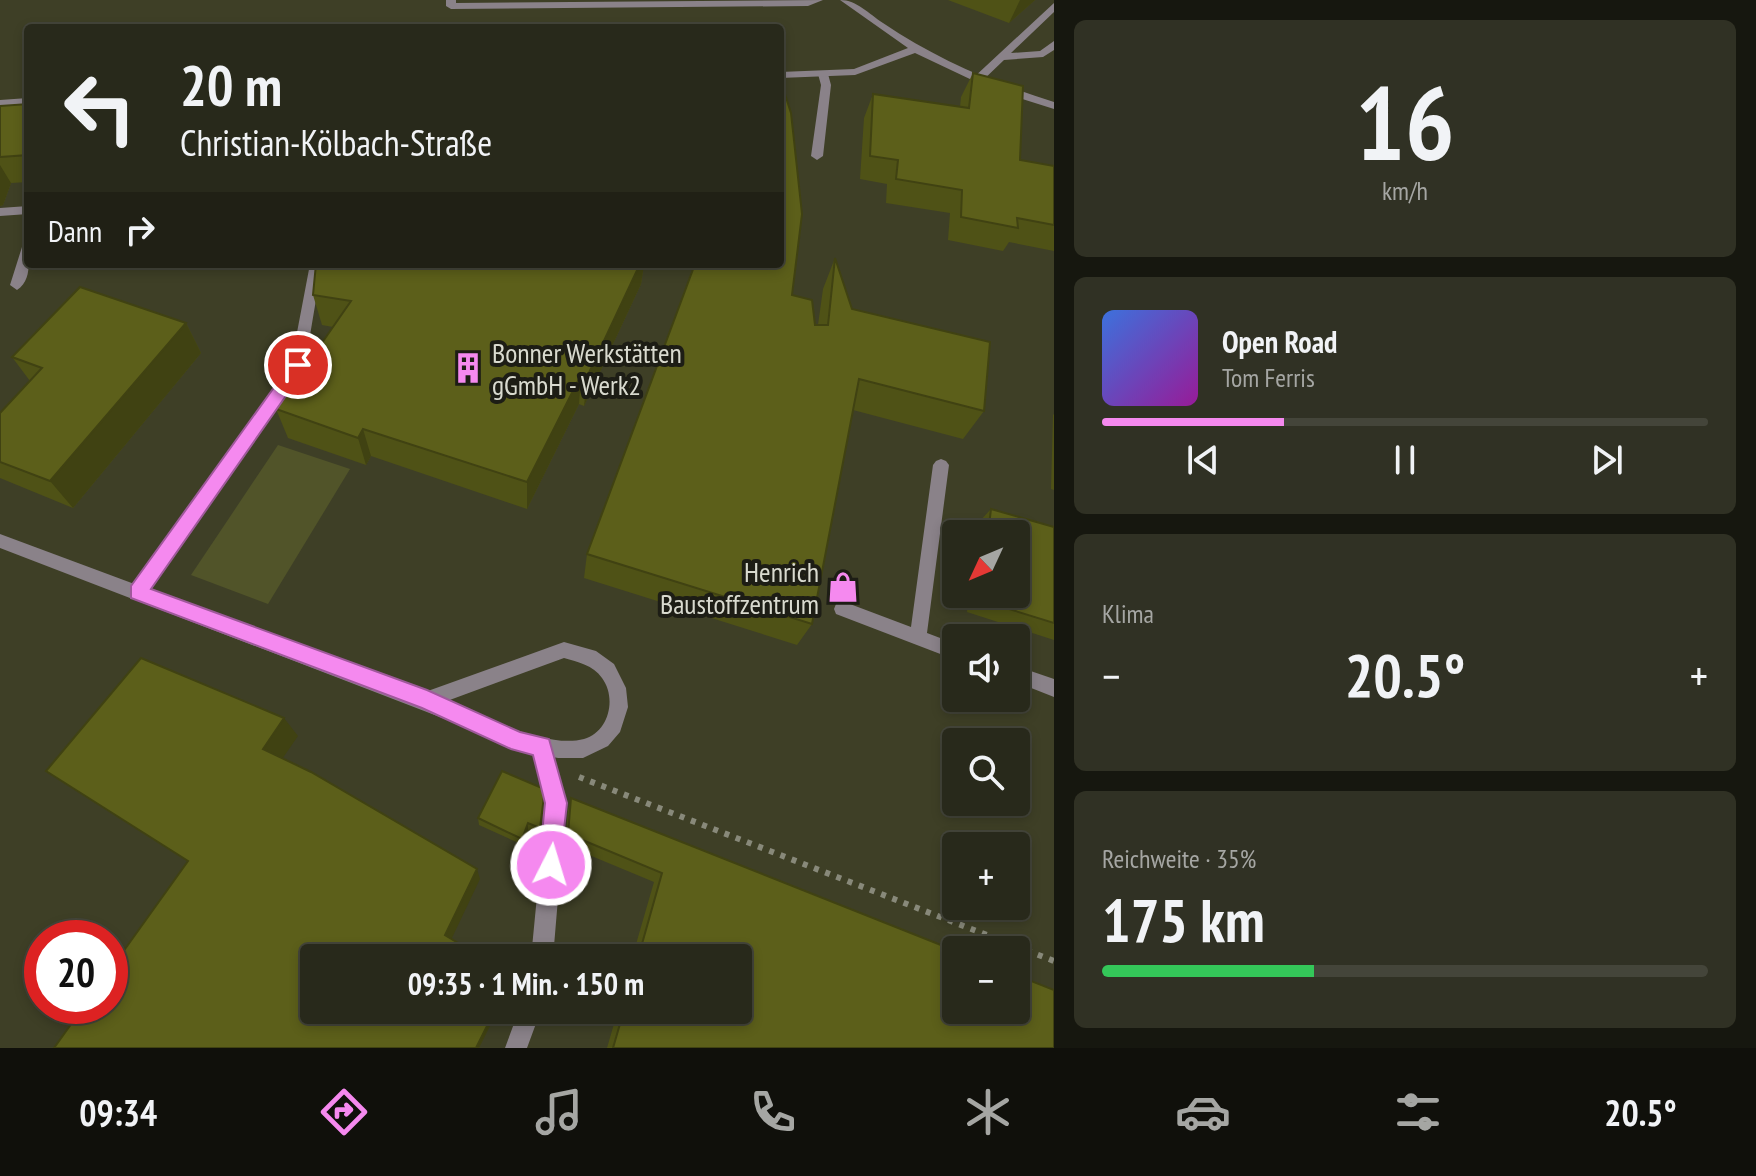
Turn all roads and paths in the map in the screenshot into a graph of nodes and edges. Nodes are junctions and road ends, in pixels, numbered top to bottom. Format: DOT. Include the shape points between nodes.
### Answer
graph roads {
  1 [pos="451,0"];
  2 [pos="818,0"];
  3 [pos="845,0"];
  4 [pos="1054,6"];
  5 [pos="1054,44"];
  6 [pos="913,50"];
  7 [pos="1000,57"];
  8 [pos="823,74"];
  9 [pos="784,75"];
  10 [pos="976,81"];
  11 [pos="24,101"];
  12 [pos="0,103"];
  13 [pos="1054,106"];
  14 [pos="817,156"];
  15 [pos="24,210"];
  16 [pos="0,212"];
  17 [pos="24,261"];
  18 [pos="316,268"];
  19 [pos="17,285"];
  20 [pos="941,465"];
  21 [pos="0,541"];
  22 [pos="138,592"];
  23 [pos="842,609"];
  24 [pos="918,638"];
  25 [pos="942,647"];
  26 [pos="1030,679"];
  27 [pos="1054,688"];
  28 [pos="427,700"];
  29 [pos="545,756"];
  30 [pos="543,944"];
  31 [pos="1054,961"];
  32 [pos="525,1024"];
  33 [pos="516,1048"];
  1 -- 2 [label="street" via="451,6"];
  3 -- 6 [label="street"];
  4 -- 7 [label="street"];
  5 -- 7 [label="street" via="1043,54"];
  6 -- 8 [label="street" via="869,68"];
  6 -- 10 [label="street"];
  7 -- 10 [label="street"];
  8 -- 9 [label="street"];
  8 -- 14 [label="street"];
  10 -- 13 [label="street"];
  11 -- 12 [label="street"];
  15 -- 16 [label="street"];
  17 -- 19 [label="street"];
  18 -- 22 [label="street" via="298,365"];
  20 -- 24 [label="street"];
  21 -- 22 [label="street"];
  22 -- 28 [label="street"];
  23 -- 24 [label="street"];
  24 -- 25 [label="street"];
  26 -- 27 [label="street"];
  28 -- 29 [label="street"];
  28 -- 29 [label="street" via="547,653 580,651 601,662 619,689 615,724 589,747"];
  29 -- 30 [label="street" via="556,803"];
  29 -- 31 [label="path"];
  32 -- 33 [label="street"];
}
